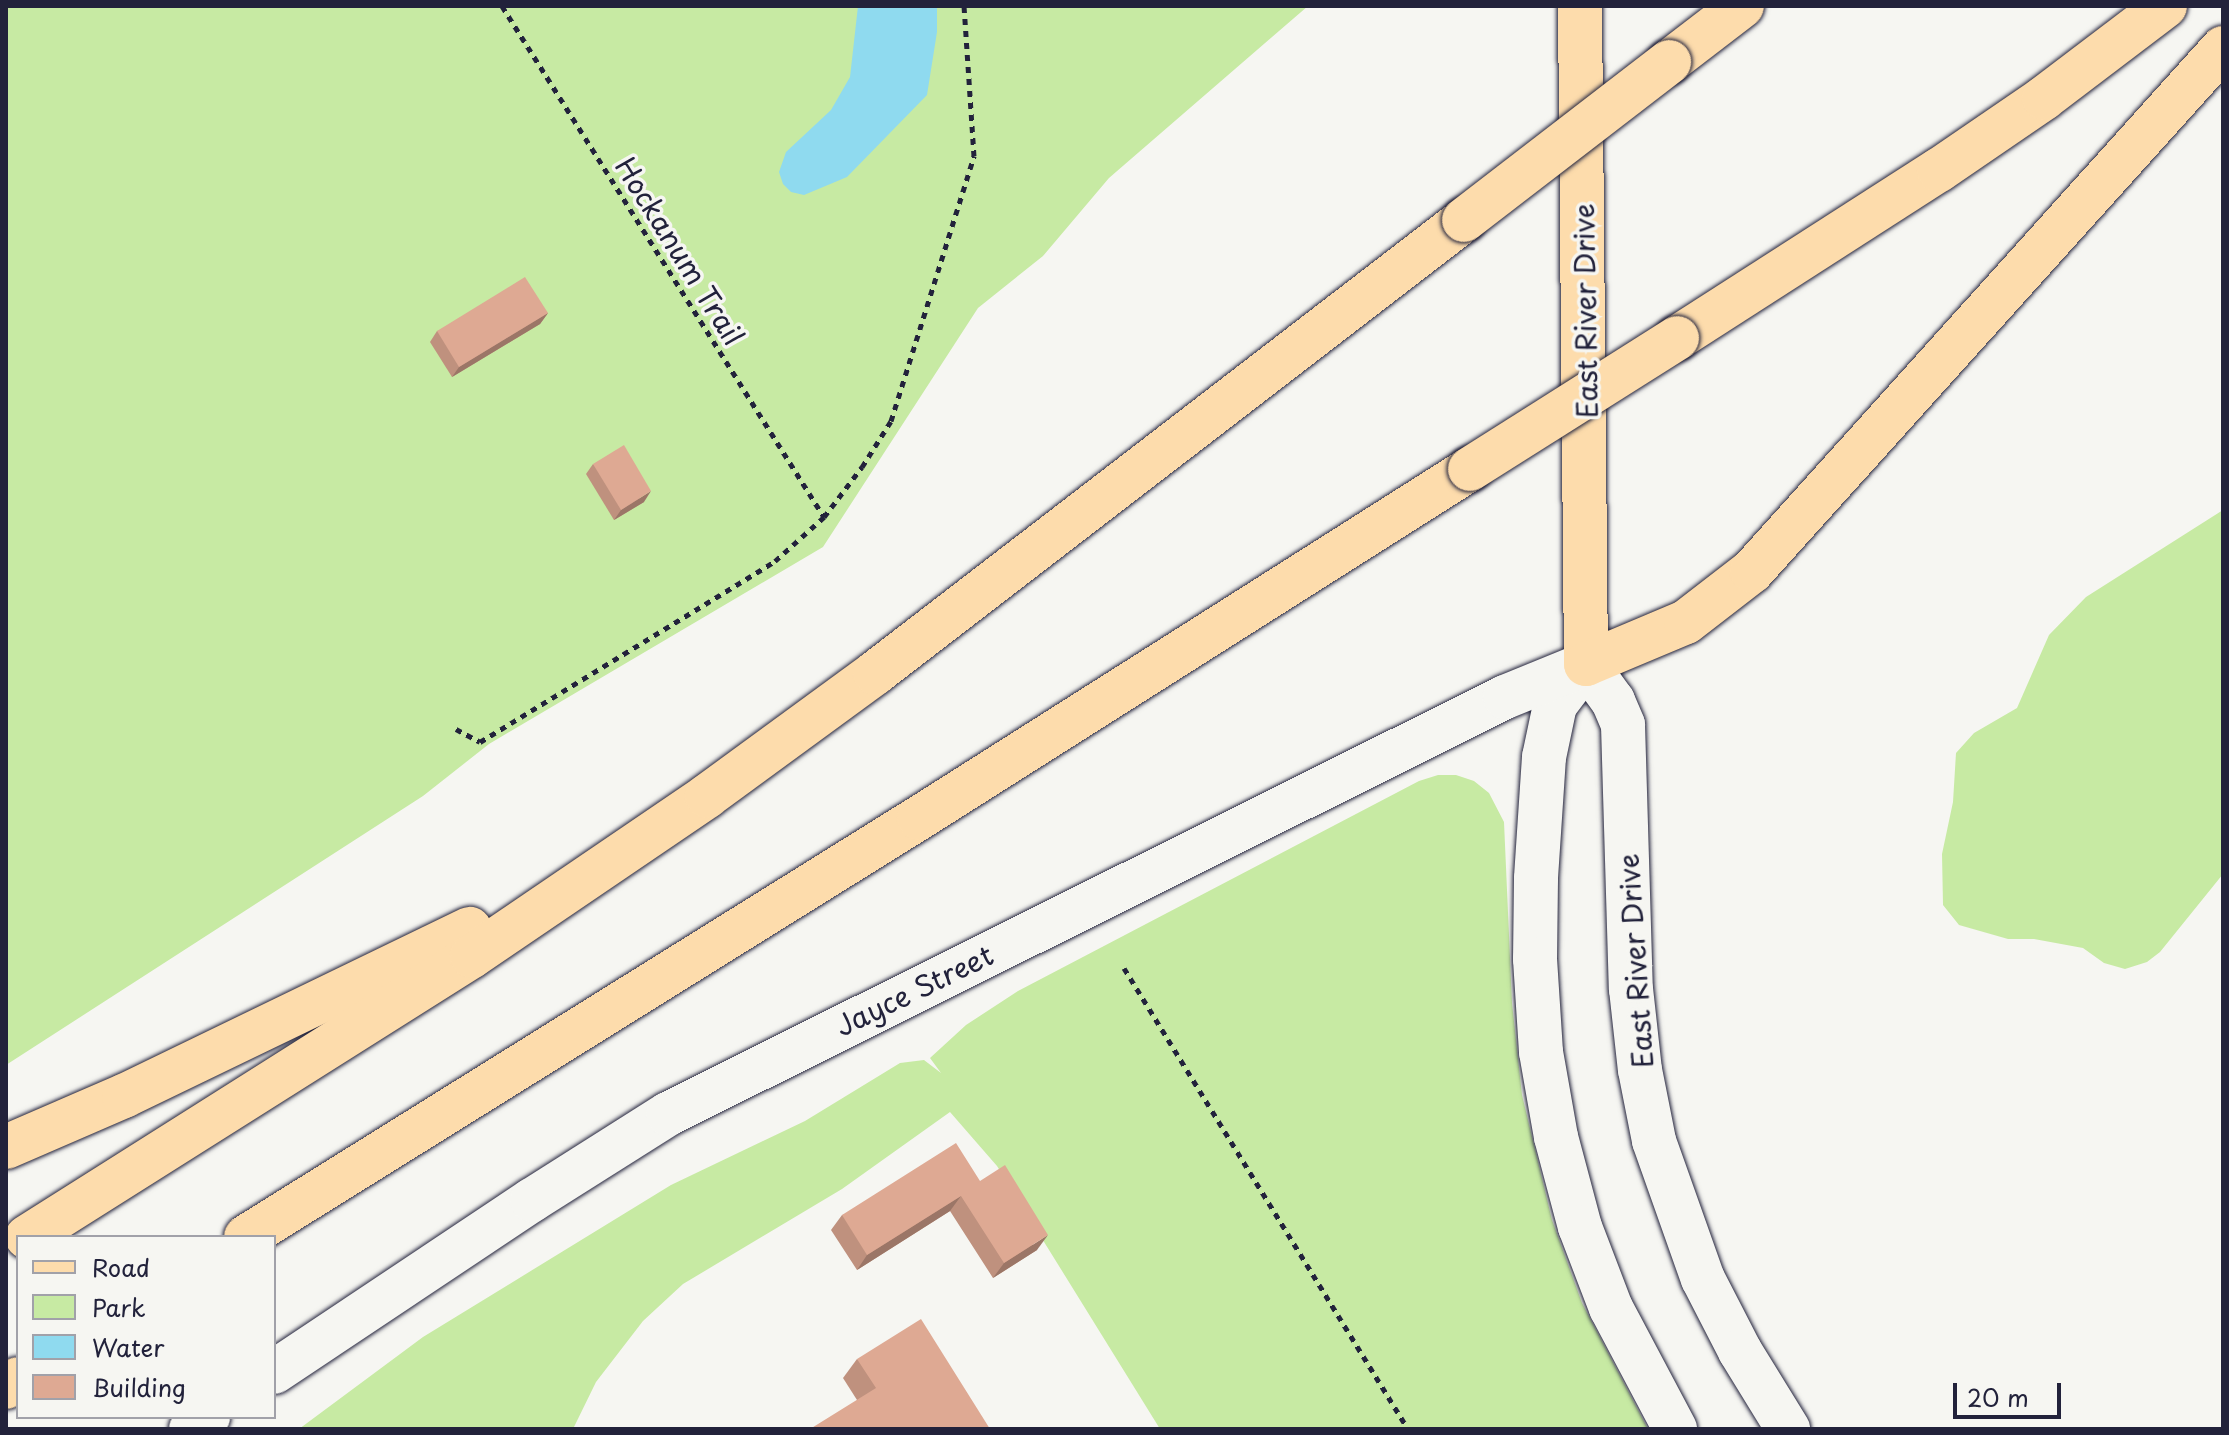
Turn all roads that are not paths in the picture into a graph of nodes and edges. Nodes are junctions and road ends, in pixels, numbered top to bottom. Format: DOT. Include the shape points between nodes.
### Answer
graph roads {
  1 [pos="1580,6"];
  2 [pos="1742,6"];
  3 [pos="2165,6"];
  4 [pos="2223,48"];
  5 [pos="1586,664"];
  6 [pos="617,859"];
  7 [pos="6,1147"];
  8 [pos="29,1235"];
  9 [pos="249,1235"];
  10 [pos="276,1371"];
  11 [pos="1675,1429"];
  12 [pos="1788,1429"];
  1 -- 5 [label="main road, East River Drive"];
  2 -- 6 [label="main road, bridge" via="875,673"];
  3 -- 9 [label="main road, bridge" via="1939,170"];
  4 -- 5 [label="main road" via="1752,571 1686,622"];
  5 -- 10 [label="street, Jayce Street" via="1505,697 668,1114"];
  5 -- 11 [label="street" via="1552,712 1544,757 1535,919 1541,1052 1580,1227 1617,1322"];
  5 -- 12 [label="street, East River Drive" via="1623,725 1631,989 1654,1141 1703,1279"];
  6 -- 7 [label="main road" via="124,1096"];
  6 -- 8 [label="main road"];
}
